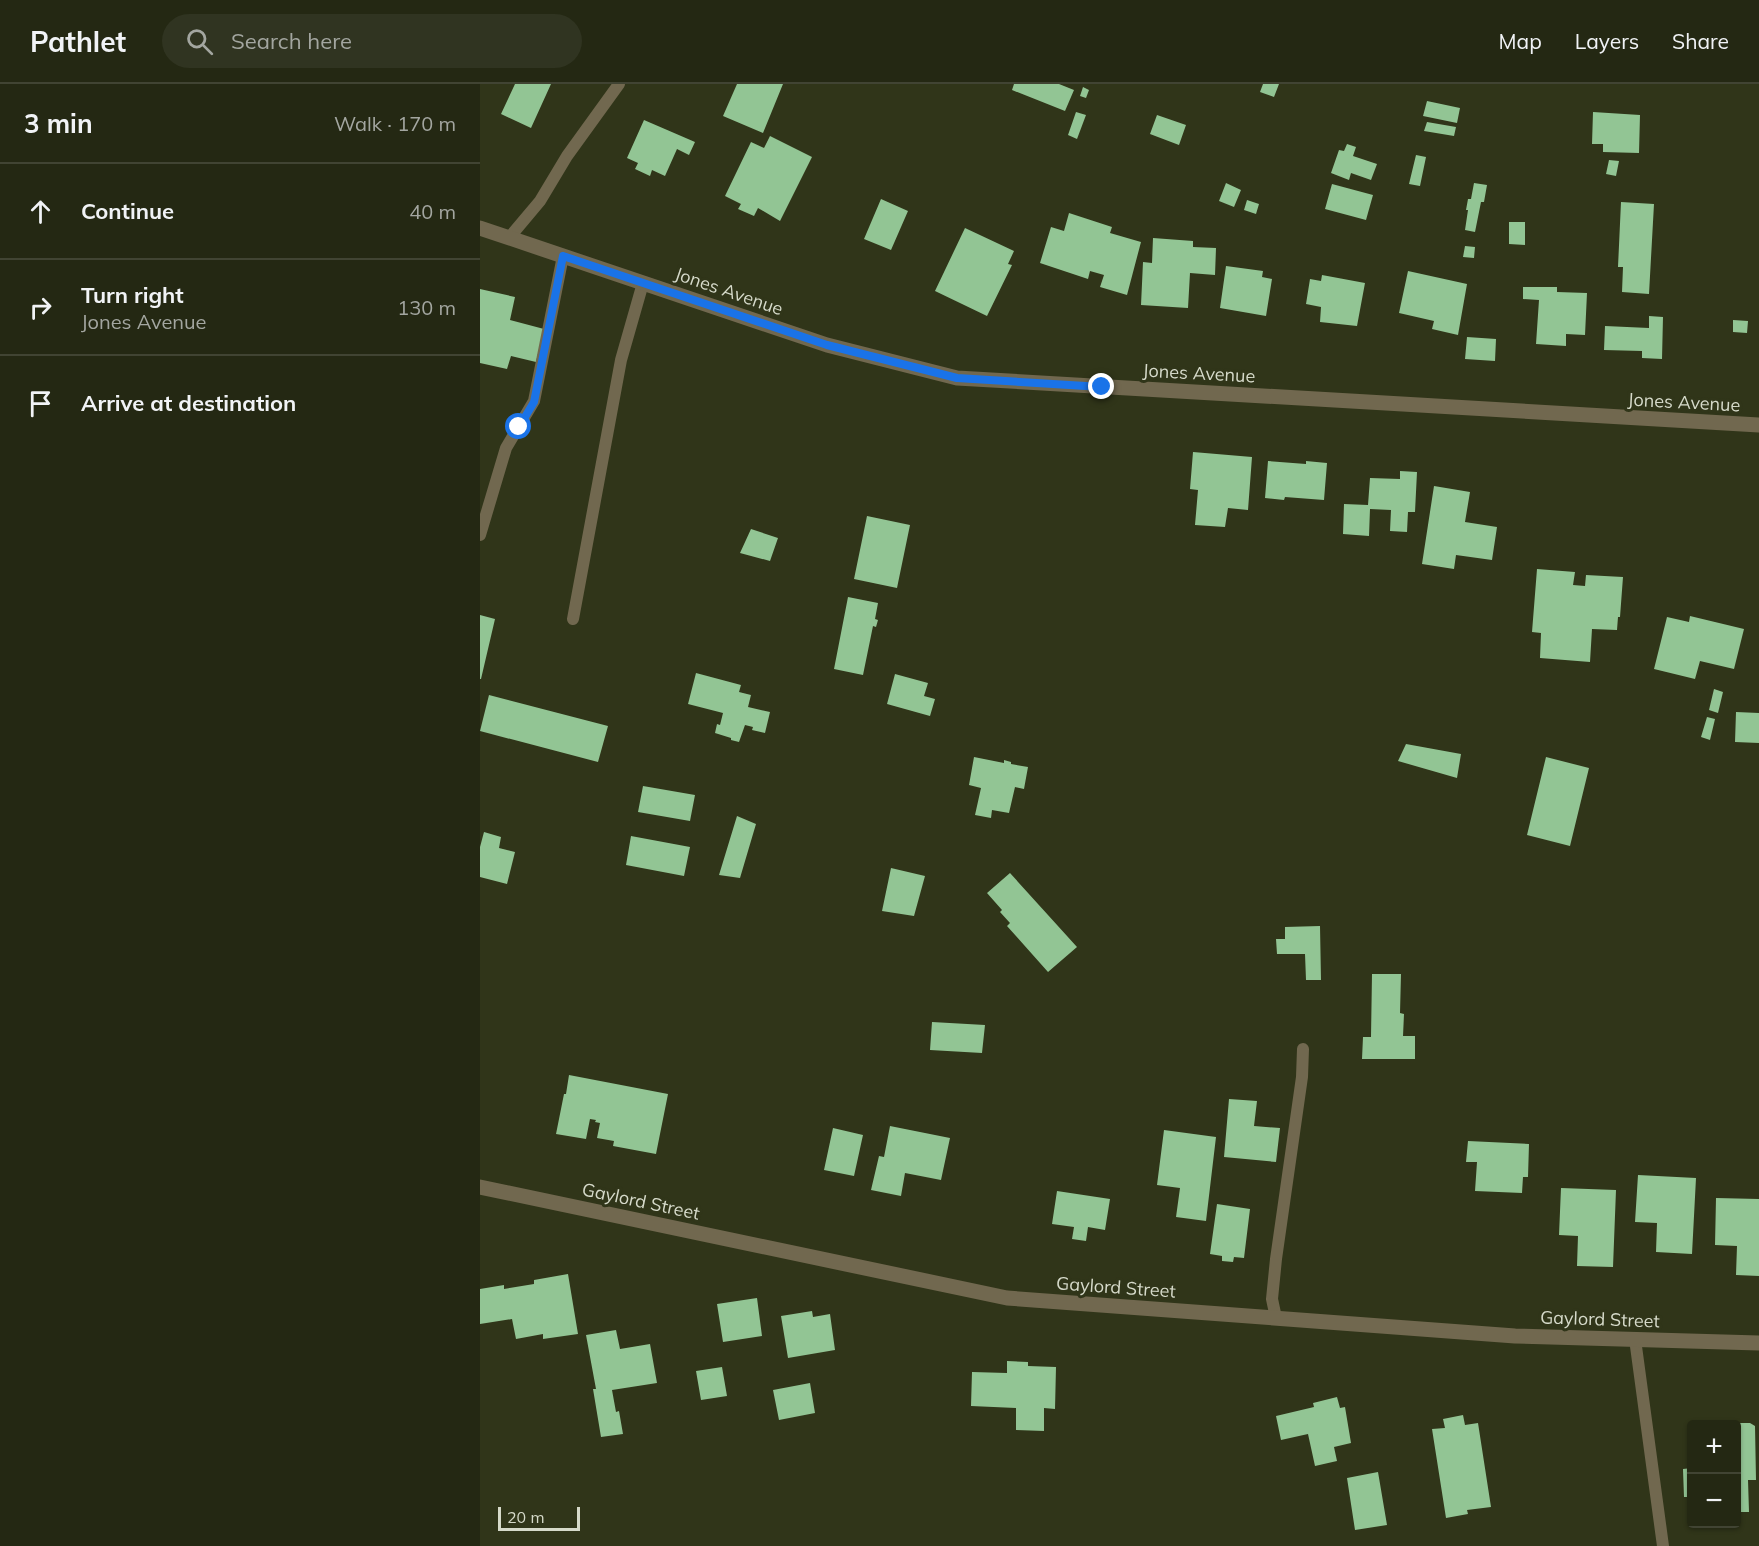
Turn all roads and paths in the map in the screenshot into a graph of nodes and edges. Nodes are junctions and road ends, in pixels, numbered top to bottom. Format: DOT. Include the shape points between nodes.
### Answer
graph roads {
  1 [pos="619,84"];
  2 [pos="480,228"];
  3 [pos="509,238"];
  4 [pos="563,256"];
  5 [pos="643,283"];
  6 [pos="1759,425"];
  7 [pos="480,535"];
  8 [pos="573,619"];
  9 [pos="1303,1049"];
  10 [pos="480,1187"];
  11 [pos="1276,1318"];
  12 [pos="1635,1339"];
  13 [pos="1759,1343"];
  14 [pos="1663,1546"];
  1 -- 3 [label="lane" via="540,201"];
  2 -- 3 [label="street, Jones Avenue"];
  3 -- 4 [label="street, Jones Avenue"];
  4 -- 5 [label="street, Jones Avenue"];
  4 -- 7 [label="lane" via="534,402 506,448"];
  5 -- 6 [label="street, Jones Avenue" via="827,345 957,378"];
  5 -- 8 [label="lane" via="621,360"];
  9 -- 11 [label="lane" via="1276,1259 1272,1299"];
  10 -- 11 [label="street, Gaylord Street" via="1007,1298"];
  11 -- 12 [label="street, Gaylord Street" via="1515,1336"];
  12 -- 13 [label="street, Gaylord Street"];
  12 -- 14 [label="lane"];
}
